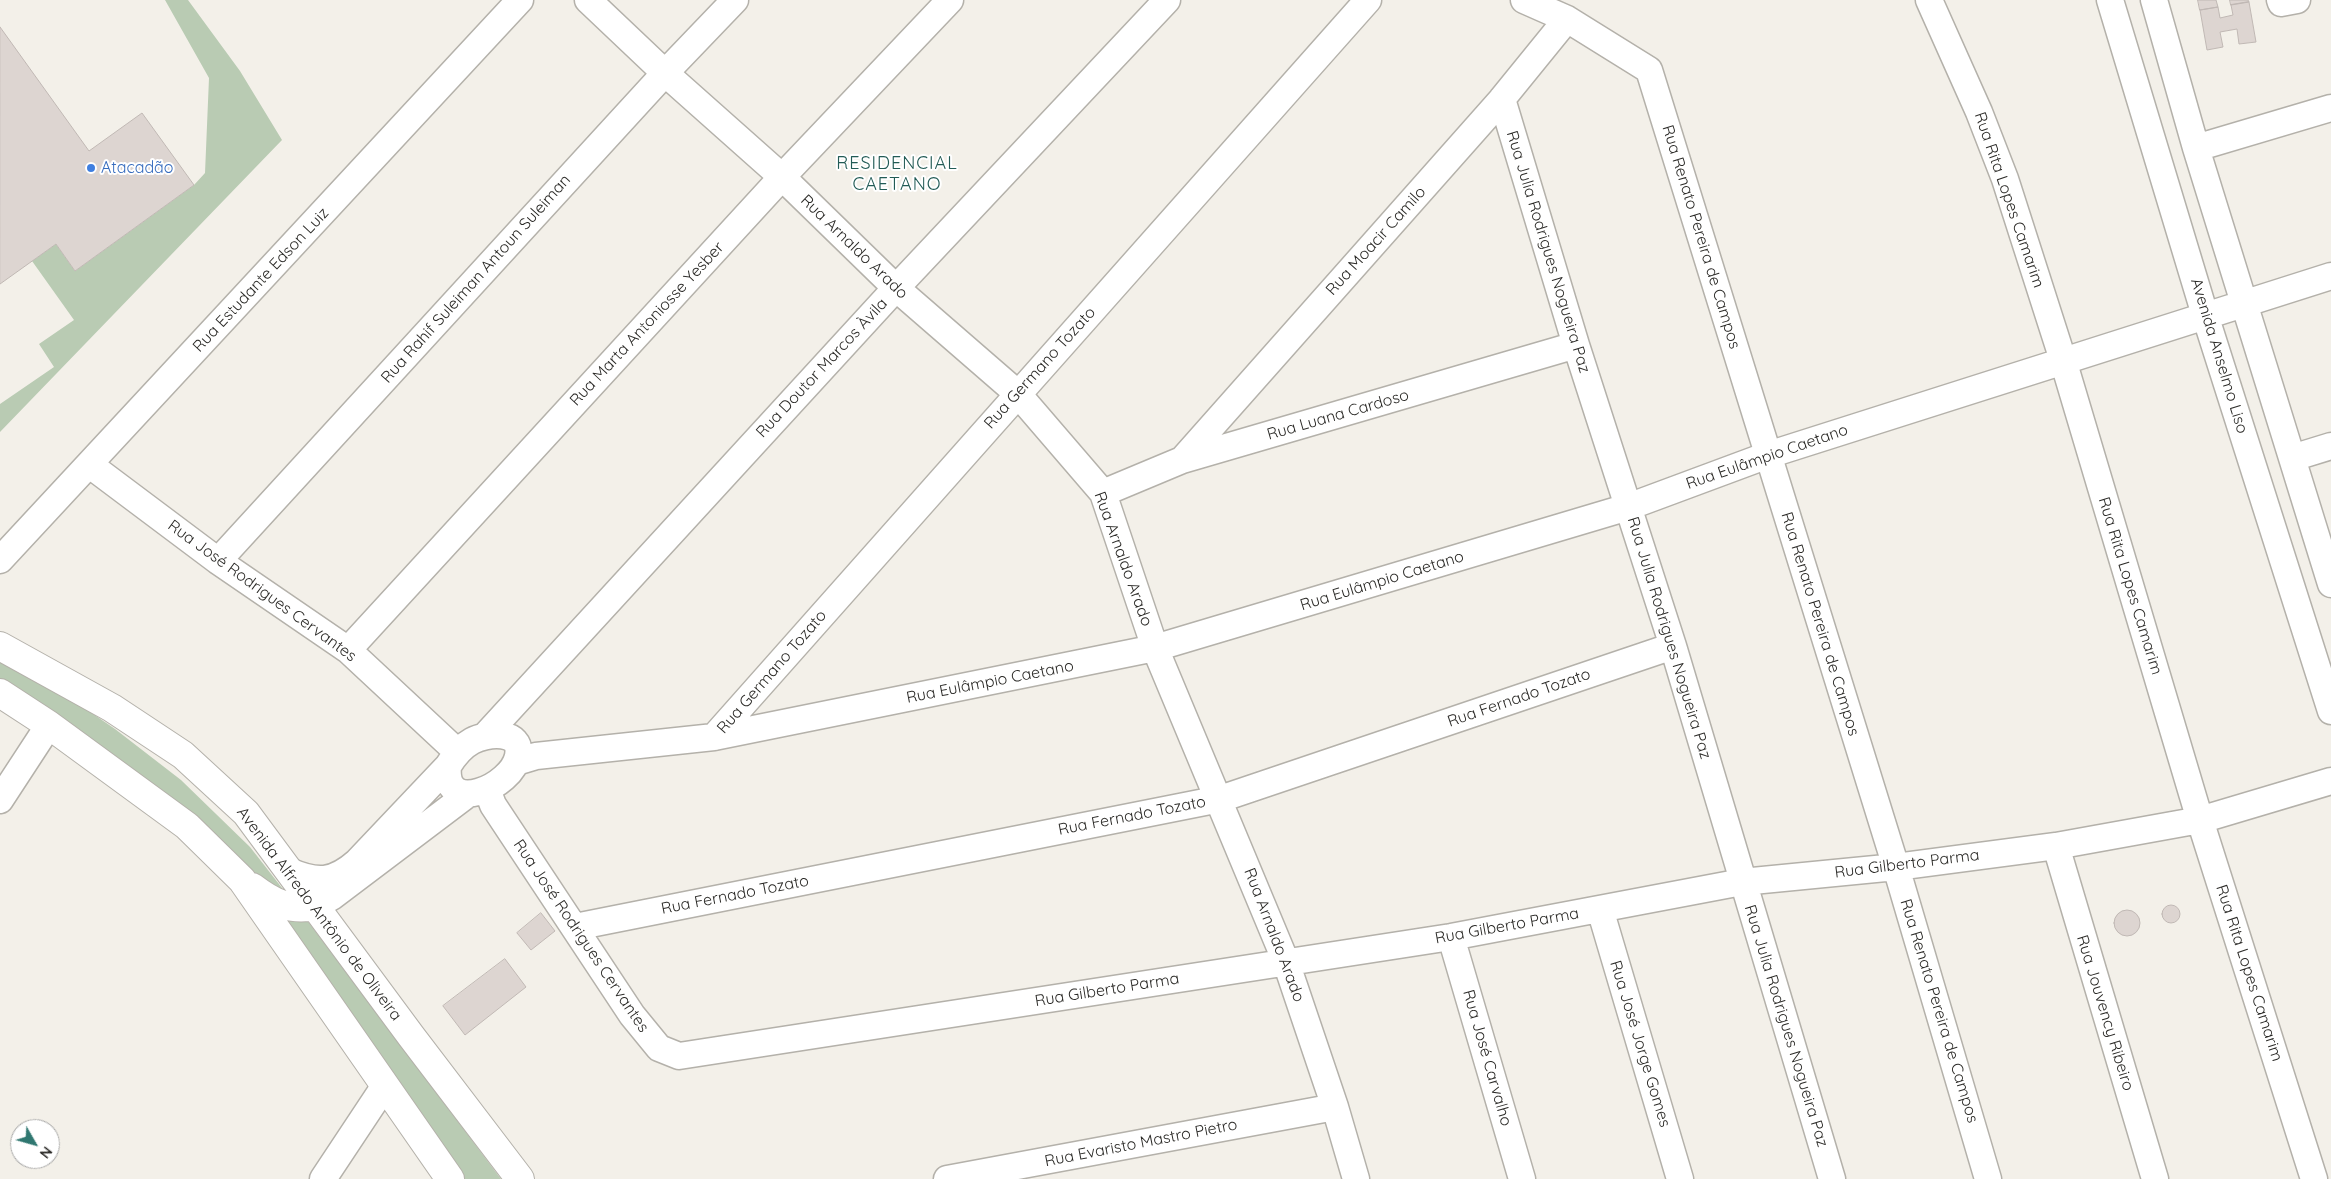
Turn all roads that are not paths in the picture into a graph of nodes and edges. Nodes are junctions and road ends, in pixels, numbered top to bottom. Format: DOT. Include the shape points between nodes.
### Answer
graph roads {
  1 [pos="520,0"];
  2 [pos="588,0"];
  3 [pos="735,0"];
  4 [pos="950,0"];
  5 [pos="1166,0"];
  6 [pos="1368,0"];
  7 [pos="1524,0"];
  8 [pos="1929,0"];
  9 [pos="2110,0"];
  10 [pos="2154,0"];
  11 [pos="2280,0"];
  12 [pos="2297,0"];
  13 [pos="1567,19"];
  14 [pos="665,73"];
  15 [pos="1502,99"];
  16 [pos="2331,108"];
  17 [pos="2196,148"];
  18 [pos="782,177"];
  19 [pos="2331,276"];
  20 [pos="896,288"];
  21 [pos="2245,304"];
  22 [pos="2206,315"];
  23 [pos="1576,346"];
  24 [pos="2063,360"];
  25 [pos="1017,393"];
  26 [pos="2331,446"];
  27 [pos="1768,455"];
  28 [pos="2292,458"];
  29 [pos="1182,460"];
  30 [pos="90,465"];
  31 [pos="1103,493"];
  32 [pos="1628,507"];
  33 [pos="0,560"];
  34 [pos="218,561"];
  35 [pos="2331,584"];
  36 [pos="0,646"];
  37 [pos="1673,646"];
  38 [pos="1155,648"];
  39 [pos="348,650"];
  40 [pos="0,693"];
  41 [pos="2331,711"];
  42 [pos="49,725"];
  43 [pos="495,730"];
  44 [pos="714,737"];
  45 [pos="453,755"];
  46 [pos="524,757"];
  47 [pos="2331,781"];
  48 [pos="482,795"];
  49 [pos="1220,799"];
  50 [pos="0,800"];
  51 [pos="2200,820"];
  52 [pos="2056,846"];
  53 [pos="1896,867"];
  54 [pos="289,871"];
  55 [pos="242,880"];
  56 [pos="1742,882"];
  57 [pos="316,906"];
  58 [pos="1600,909"];
  59 [pos="575,927"];
  60 [pos="1452,937"];
  61 [pos="1286,962"];
  62 [pos="679,1056"];
  63 [pos="384,1087"];
  64 [pos="1335,1107"];
  65 [pos="991,1174"];
  66 [pos="513,1177"];
  67 [pos="324,1179"];
  68 [pos="450,1179"];
  69 [pos="947,1179"];
  70 [pos="1356,1179"];
  71 [pos="1522,1179"];
  72 [pos="1680,1179"];
  73 [pos="1832,1179"];
  74 [pos="1988,1179"];
  75 [pos="2155,1179"];
  76 [pos="2314,1179"];
  1 -- 30 [label="street, Rua Estudante Edson Luiz"];
  2 -- 14 [label="street, Rua Arnaldo Arado"];
  3 -- 14 [label="street, Rua Rahif Suleiman Antoun Suleiman"];
  4 -- 18 [label="street, Rua Marta Antoniosse Yesber"];
  5 -- 20 [label="street, Rua Doutor Marcos Àvila"];
  6 -- 25 [label="street, Rua Germano Tozato"];
  7 -- 13 [label="street"];
  8 -- 24 [label="street, Rua Rita Lopes Camarim" via="2005,179"];
  9 -- 22 [label="street, Avenida Anselmo Liso"];
  10 -- 17 [label="street"];
  11 -- 12 [label="street" via="2281,3"];
  13 -- 15 [label="street, Rua Moacir Camilo"];
  13 -- 27 [label="street, Rua Renato Pereira de Campos" via="1649,70"];
  14 -- 18 [label="street, Rua Arnaldo Arado"];
  14 -- 34 [label="street, Rua Rahif Suleiman Antoun Suleiman"];
  15 -- 23 [label="street, Rua Julia Rodrigues Nogueira Paz"];
  15 -- 29 [label="street, Rua Moacir Camilo"];
  16 -- 17 [label="street"];
  17 -- 21 [label="street"];
  18 -- 20 [label="street, Rua Arnaldo Arado"];
  18 -- 39 [label="street, Rua Marta Antoniosse Yesber"];
  19 -- 21 [label="street, Rua Eulâmpio Caetano"];
  20 -- 25 [label="street, Rua Arnaldo Arado"];
  20 -- 43 [label="street, Rua Doutor Marcos Àvila"];
  21 -- 22 [label="street, Rua Eulâmpio Caetano"];
  21 -- 28 [label="street"];
  22 -- 24 [label="street, Rua Eulâmpio Caetano"];
  22 -- 41 [label="street, Avenida Anselmo Liso"];
  23 -- 29 [label="street, Rua Luana Cardoso"];
  23 -- 32 [label="street, Rua Julia Rodrigues Nogueira Paz"];
  24 -- 27 [label="street, Rua Eulâmpio Caetano"];
  24 -- 51 [label="street, Rua Rita Lopes Camarim"];
  25 -- 31 [label="street, Rua Arnaldo Arado"];
  25 -- 44 [label="street, Rua Germano Tozato"];
  26 -- 28 [label="street"];
  27 -- 32 [label="street, Rua Eulâmpio Caetano"];
  27 -- 53 [label="street, Rua Renato Pereira de Campos"];
  28 -- 35 [label="street"];
  29 -- 31 [label="street, Rua Luana Cardoso"];
  30 -- 33 [label="street, Rua Estudante Edson Luiz"];
  30 -- 34 [label="street, Rua José Rodrigues Cervantes"];
  31 -- 38 [label="street, Rua Arnaldo Arado"];
  32 -- 37 [label="street, Rua Julia Rodrigues Nogueira Paz"];
  32 -- 38 [label="street, Rua Eulâmpio Caetano"];
  34 -- 39 [label="street, Rua José Rodrigues Cervantes"];
  36 -- 54 [label="main road, Avenida Alfredo Antônio de Oliveira" via="112,708 183,756 246,814"];
  37 -- 49 [label="street, Rua Fernado Tozato"];
  37 -- 56 [label="street, Rua Julia Rodrigues Nogueira Paz"];
  38 -- 44 [label="street, Rua Eulâmpio Caetano"];
  38 -- 49 [label="street, Rua Arnaldo Arado"];
  39 -- 45 [label="street, Rua José Rodrigues Cervantes"];
  40 -- 42 [label="main road"];
  42 -- 50 [label="street"];
  42 -- 55 [label="main road" via="187,826"];
  43 -- 45 [label="street"];
  43 -- 46 [label="street" via="512,740"];
  44 -- 46 [label="street, Rua Eulâmpio Caetano"];
  45 -- 48 [label="street" via="448,780 450,786 456,791"];
  45 -- 54 [label="street" via="344,874 324,880 306,878"];
  46 -- 48 [label="street"];
  47 -- 51 [label="street, Rua Gilberto Parma"];
  48 -- 57 [label="street"];
  48 -- 59 [label="street, Rua José Rodrigues Cervantes"];
  49 -- 59 [label="street, Rua Fernado Tozato"];
  49 -- 61 [label="street, Rua Arnaldo Arado"];
  51 -- 52 [label="street, Rua Gilberto Parma"];
  51 -- 76 [label="street, Rua Rita Lopes Camarim"];
  52 -- 53 [label="street, Rua Gilberto Parma"];
  52 -- 75 [label="street, Rua Jouvency Ribeiro"];
  53 -- 56 [label="street, Rua Gilberto Parma"];
  53 -- 74 [label="street, Rua Renato Pereira de Campos"];
  54 -- 57 [label="main road, Avenida Alfredo Antônio de Oliveira"];
  55 -- 57 [label="main road" via="280,904 298,910"];
  55 -- 63 [label="main road"];
  56 -- 58 [label="street, Rua Gilberto Parma"];
  56 -- 73 [label="street, Rua Julia Rodrigues Nogueira Paz"];
  57 -- 66 [label="main road, Avenida Alfredo Antônio de Oliveira"];
  58 -- 60 [label="street, Rua Gilberto Parma"];
  58 -- 72 [label="street, Rua José Jorge Gomes"];
  59 -- 62 [label="street, Rua José Rodrigues Cervantes" via="632,1016 659,1048"];
  60 -- 61 [label="street, Rua Gilberto Parma"];
  60 -- 71 [label="street, Rua José Carvalho"];
  61 -- 62 [label="street, Rua Gilberto Parma"];
  61 -- 64 [label="street, Rua Arnaldo Arado"];
  63 -- 67 [label="street"];
  63 -- 68 [label="main road"];
  64 -- 65 [label="street, Rua Evaristo Mastro Pietro"];
  64 -- 70 [label="street, Rua Arnaldo Arado"];
  65 -- 69 [label="street, Rua Evaristo Mastro Pietro"];
}
